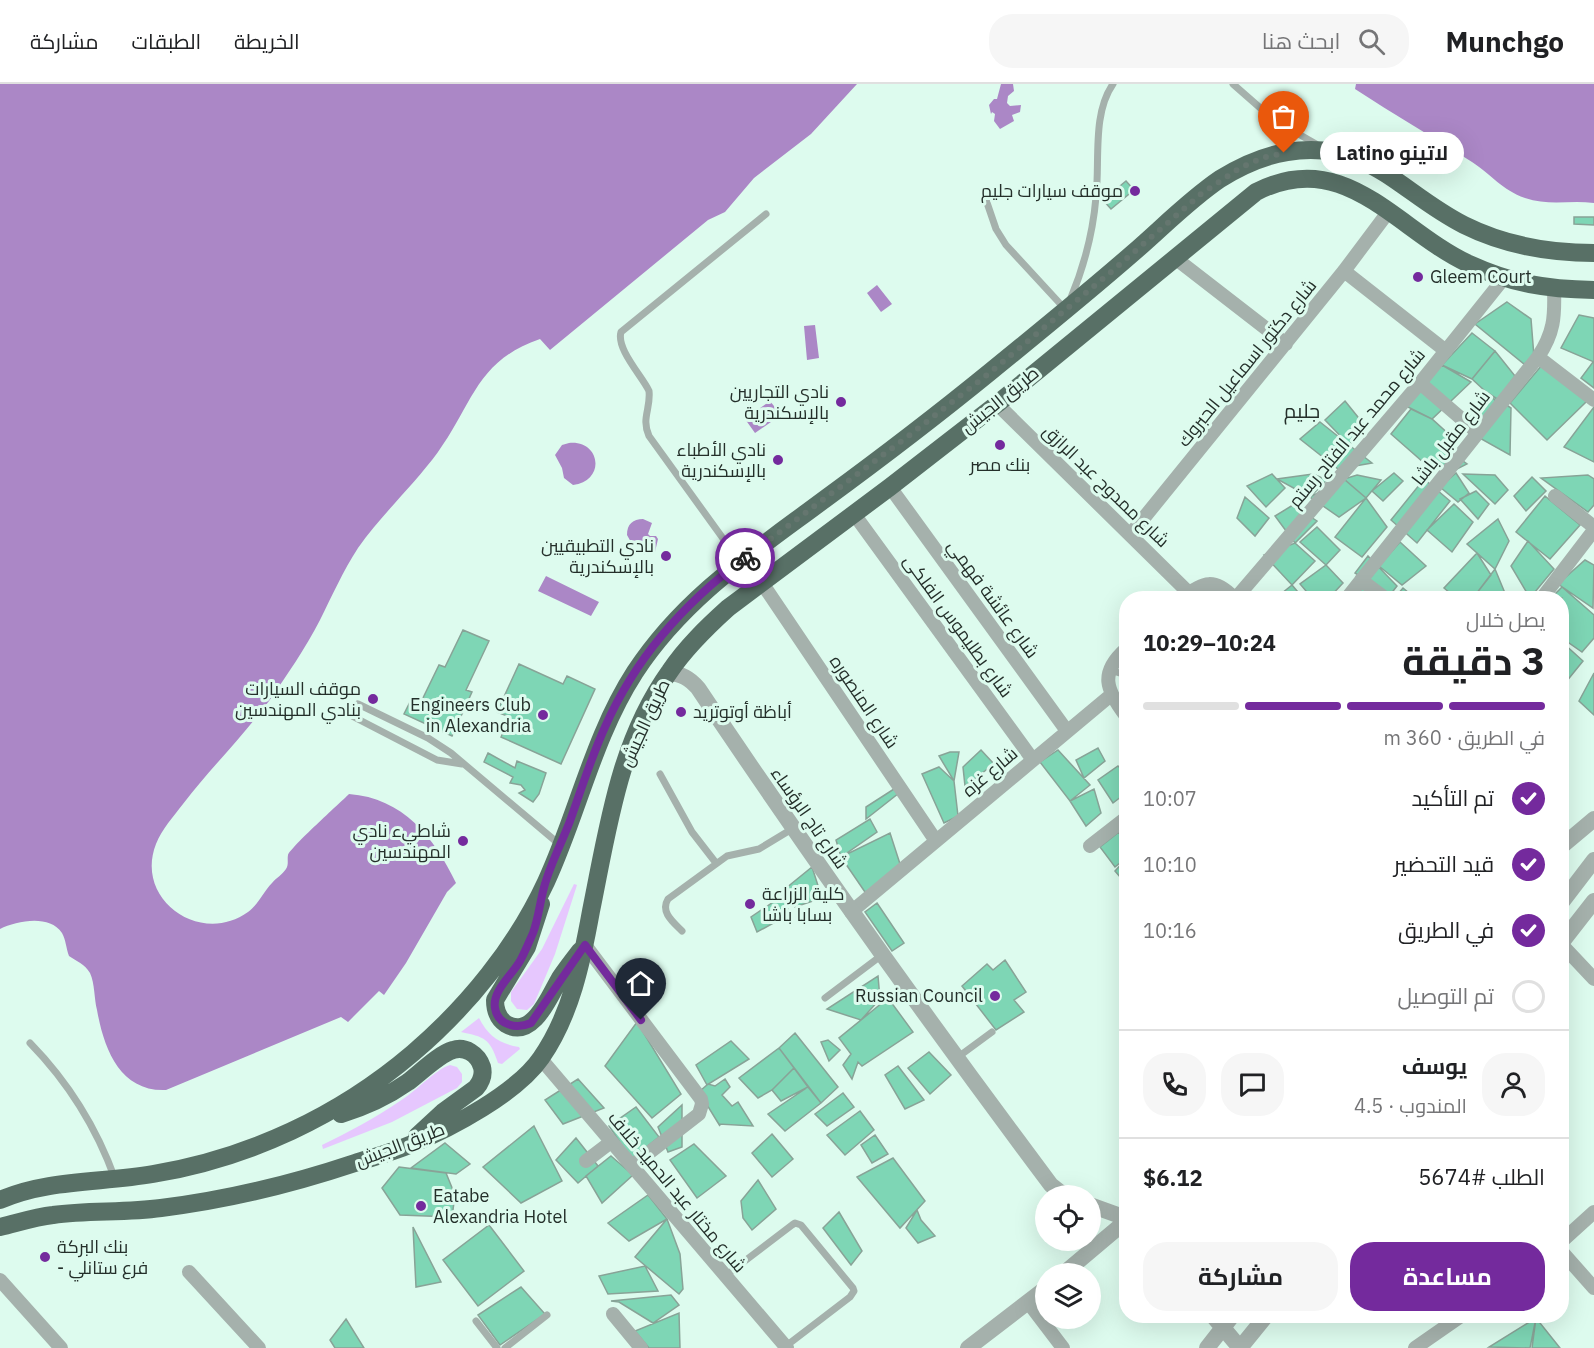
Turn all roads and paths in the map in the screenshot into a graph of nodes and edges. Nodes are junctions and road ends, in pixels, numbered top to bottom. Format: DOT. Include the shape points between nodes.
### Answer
graph roads {
  1 [pos="1113,84"];
  2 [pos="1233,84"];
  3 [pos="1331,151"];
  4 [pos="984,194"];
  5 [pos="1389,212"];
  6 [pos="766,214"];
  7 [pos="1594,253"];
  8 [pos="1175,258"];
  9 [pos="1344,272"];
  10 [pos="1504,278"];
  11 [pos="1554,289"];
  12 [pos="1594,290"];
  13 [pos="1065,309"];
  14 [pos="1286,344"];
  15 [pos="1446,351"];
  16 [pos="1538,357"];
  17 [pos="1420,383"];
  18 [pos="1594,400"];
  19 [pos="997,405"];
  20 [pos="1478,433"];
  21 [pos="890,487"];
  22 [pos="1555,496"];
  23 [pos="854,514"];
  24 [pos="1594,528"];
  25 [pos="1130,535"];
  26 [pos="740,562"];
  27 [pos="1361,580"];
  28 [pos="762,583"];
  29 [pos="1181,591"];
  30 [pos="1192,591"];
  31 [pos="1226,591"];
  32 [pos="1240,591"];
  33 [pos="1352,591"];
  34 [pos="1376,591"];
  35 [pos="1547,591"];
  36 [pos="1119,656"];
  37 [pos="1110,670"];
  38 [pos="668,673"];
  39 [pos="1119,673"];
  40 [pos="1111,694"];
  41 [pos="358,704"];
  42 [pos="1119,706"];
  43 [pos="352,716"];
  44 [pos="1067,731"];
  45 [pos="1033,760"];
  46 [pos="462,764"];
  47 [pos="660,774"];
  48 [pos="1594,819"];
  49 [pos="1119,823"];
  50 [pos="792,829"];
  51 [pos="1569,840"];
  52 [pos="936,841"];
  53 [pos="561,846"];
  54 [pos="1090,846"];
  55 [pos="1594,860"];
  56 [pos="716,863"];
  57 [pos="544,885"];
  58 [pos="1569,893"];
  59 [pos="1594,901"];
  60 [pos="851,912"];
  61 [pos="681,931"];
  62 [pos="1569,935"];
  63 [pos="585,945"];
  64 [pos="1569,952"];
  65 [pos="882,955"];
  66 [pos="1594,979"];
  67 [pos="825,998"];
  68 [pos="992,1032"];
  69 [pos="30,1043"];
  70 [pos="541,1059"];
  71 [pos="956,1059"];
  72 [pos="309,1123"];
  73 [pos="611,1142"];
  74 [pos="410,1145"];
  75 [pos="586,1161"];
  76 [pos="632,1166"];
  77 [pos="116,1179"];
  78 [pos="1051,1185"];
  79 [pos="0,1200"];
  80 [pos="1101,1210"];
  81 [pos="1594,1212"];
  82 [pos="1119,1217"];
  83 [pos="1119,1226"];
  84 [pos="0,1227"];
  85 [pos="1569,1235"];
  86 [pos="1569,1260"];
  87 [pos="1076,1263"];
  88 [pos="189,1272"];
  89 [pos="726,1276"];
  90 [pos="0,1280"];
  91 [pos="1594,1288"];
  92 [pos="1035,1297"];
  93 [pos="1028,1302"];
  94 [pos="613,1314"];
  95 [pos="547,1315"];
  96 [pos="476,1321"];
  97 [pos="1221,1323"];
  98 [pos="1225,1323"];
  99 [pos="1260,1323"];
  100 [pos="1451,1323"];
  101 [pos="786,1347"];
  102 [pos="61,1348"];
  103 [pos="259,1348"];
  104 [pos="497,1348"];
  105 [pos="505,1348"];
  106 [pos="641,1348"];
  107 [pos="968,1348"];
  108 [pos="1064,1348"];
  109 [pos="1207,1348"];
  110 [pos="1240,1348"];
  111 [pos="1415,1348"];
  1 -- 13 [label="lane" via="1100,120 1091,233"];
  2 -- 3 [label="lane" via="1274,120"];
  3 -- 7 [label="highway, طريق الجيش" via="1383,170 1455,219 1498,239 1533,248"];
  3 -- 13 [label="highway, طريق الجيش" via="1308,150 1262,158 1230,174"];
  4 -- 13 [label="lane" via="1006,245"];
  5 -- 8 [label="highway, طريق الجيش" via="1331,180 1288,179 1256,192"];
  5 -- 9 [label="street, شارع دكتور اسماعيل الحبروك"];
  5 -- 10 [label="highway, طريق الجيش" via="1467,263"];
  6 -- 26 [label="lane" via="620,337 649,391 645,419 649,436"];
  8 -- 14 [label="street"];
  8 -- 19 [label="highway, طريق الجيش"];
  9 -- 14 [label="street, شارع دكتور اسماعيل الحبروك"];
  9 -- 15 [label="street"];
  10 -- 11 [label="highway, طريق الجيش"];
  10 -- 15 [label="street, شارع محمد عبد الفتاح رستم"];
  11 -- 12 [label="highway, طريق الجيش"];
  11 -- 16 [label="street, شارع مقبل باشا" via="1551,335"];
  13 -- 26 [label="highway, طريق الجيش" via="987,375"];
  14 -- 25 [label="street, شارع دكتور اسماعيل الحبروك"];
  15 -- 17 [label="street, شارع محمد عبد الفتاح رستم"];
  16 -- 18 [label="street"];
  16 -- 20 [label="street, شارع مقبل باشا"];
  17 -- 20 [label="street"];
  17 -- 32 [label="street, شارع محمد عبد الفتاح رستم"];
  19 -- 21 [label="highway, طريق الجيش"];
  19 -- 25 [label="street, شارع ممدوح عبد الرازق"];
  20 -- 27 [label="street, شارع مقبل باشا"];
  21 -- 23 [label="highway, طريق الجيش"];
  21 -- 44 [label="street, شارع عائشة فهمي"];
  22 -- 24 [label="street"];
  23 -- 28 [label="highway, طريق الجيش"];
  23 -- 45 [label="street, شارع بطليموس الفلكى"];
  24 -- 35 [label="street"];
  25 -- 29 [label="street, شارع ممدوح عبد الرازق"];
  26 -- 53 [label="highway, طريق الجيش" via="674,621 636,671 605,726"];
  27 -- 33 [label="street, شارع مقبل باشا"];
  27 -- 34 [label="street"];
  28 -- 38 [label="highway, طريق الجيش" via="706,629"];
  28 -- 52 [label="street, شارع المنصوره"];
  30 -- 31 [label="street" via="1205,584"];
  36 -- 37 [label="street"];
  37 -- 39 [label="lane"];
  37 -- 40 [label="street"];
  38 -- 50 [label="street, شارع تاج الرؤساء" via="690,679 698,688"];
  38 -- 63 [label="highway, طريق الجيش" via="637,730 615,792"];
  40 -- 42 [label="street"];
  40 -- 44 [label="street, شارع غزه"];
  41 -- 46 [label="lane" via="428,738"];
  43 -- 46 [label="lane" via="437,759"];
  44 -- 45 [label="street, شارع غزه"];
  45 -- 52 [label="street, شارع غزه"];
  46 -- 53 [label="lane"];
  47 -- 56 [label="lane" via="692,832"];
  48 -- 51 [label="street"];
  49 -- 54 [label="street"];
  50 -- 56 [label="lane" via="759,849 732,854"];
  50 -- 60 [label="street, شارع تاج الرؤساء"];
  52 -- 60 [label="street, شارع غزه"];
  53 -- 57 [label="highway, طريق الجيش"];
  55 -- 58 [label="street"];
  56 -- 61 [label="lane" via="665,903 665,911"];
  57 -- 63 [label="highway" via="527,947 495,1000 500,1019 518,1027 531,1023"];
  57 -- 72 [label="highway, طريق الجيش" via="495,965 441,1027 386,1075"];
  59 -- 62 [label="street"];
  60 -- 65 [label="street, شارع تاج الرؤساء"];
  63 -- 70 [label="highway, طريق الجيش" via="568,1004"];
  63 -- 76 [label="street" via="701,1099 699,1114"];
  64 -- 66 [label="street"];
  65 -- 67 [label="lane"];
  65 -- 71 [label="street, شارع تاج الرؤساء"];
  68 -- 71 [label="lane"];
  69 -- 77 [label="lane" via="84,1108"];
  70 -- 73 [label="street, شارع مختار عبد الحميد خلاف"];
  70 -- 74 [label="highway, طريق الجيش" via="494,1099"];
  71 -- 78 [label="street, شارع تاج الرؤساء"];
  72 -- 74 [label="highway" via="349,1112 387,1095 452,1050 475,1055 482,1065 480,1083 431,1122"];
  72 -- 77 [label="highway, طريق الجيش" via="224,1157 152,1175"];
  73 -- 75 [label="street"];
  73 -- 76 [label="street, شارع مختار عبد الحميد خلاف"];
  74 -- 84 [label="highway, طريق الجيش" via="305,1179 236,1196 158,1209 51,1215"];
  76 -- 89 [label="street, شارع مختار عبد الحميد خلاف"];
  77 -- 79 [label="highway, طريق الجيش" via="46,1186"];
  80 -- 82 [label="street"];
  81 -- 85 [label="street"];
  83 -- 87 [label="street"];
  86 -- 91 [label="street"];
  88 -- 103 [label="street"];
  89 -- 101 [label="street, شارع مختار عبد الحميد خلاف"];
  89 -- 101 [label="lane" via="792,1225 801,1225 854,1292"];
  90 -- 102 [label="street"];
  92 -- 93 [label="street"];
  93 -- 107 [label="street"];
  93 -- 108 [label="street"];
  94 -- 106 [label="street"];
  95 -- 105 [label="lane"];
  96 -- 104 [label="lane"];
  97 -- 109 [label="street"];
  98 -- 110 [label="street"];
  99 -- 110 [label="street"];
  100 -- 111 [label="street"];
}
